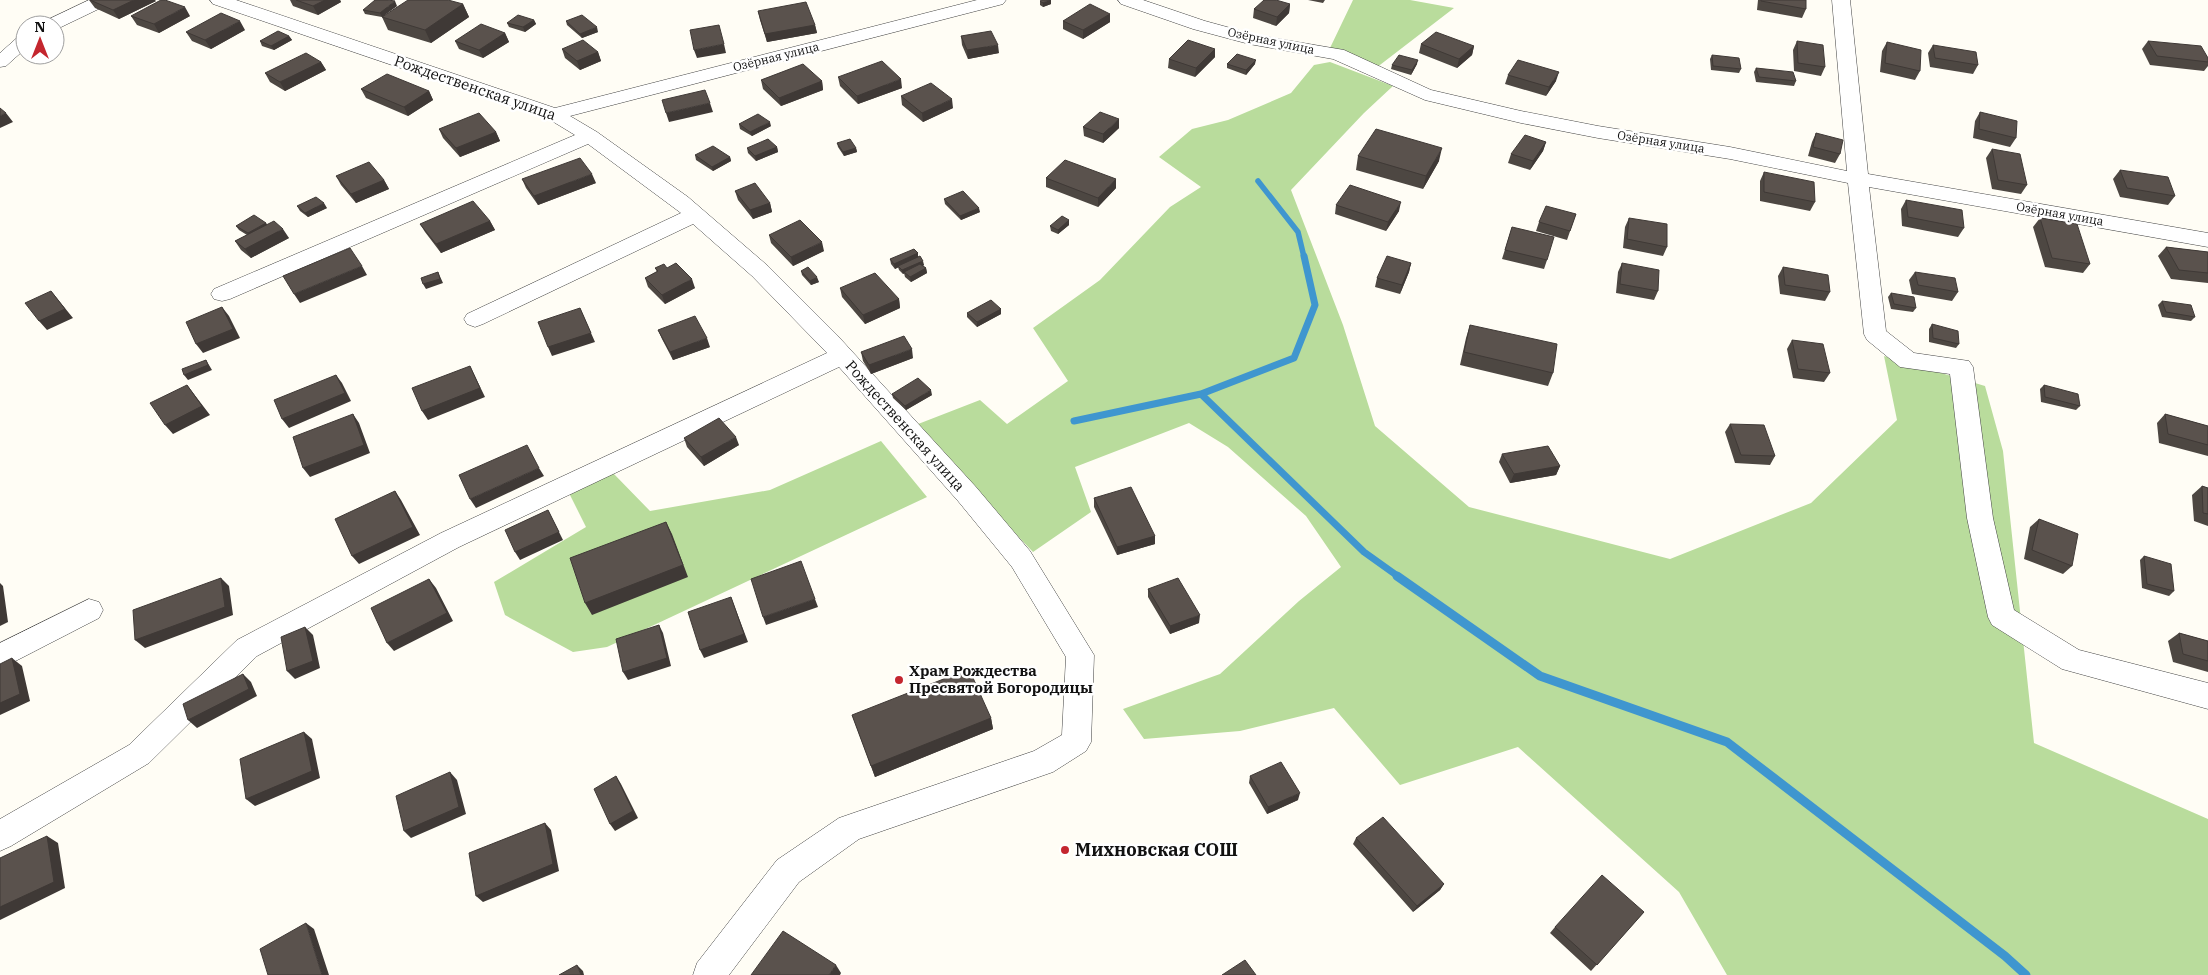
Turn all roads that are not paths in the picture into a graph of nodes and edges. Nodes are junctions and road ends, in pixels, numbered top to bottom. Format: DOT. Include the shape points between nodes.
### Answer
graph roads {
  1 [pos="103,0"];
  2 [pos="219,0"];
  3 [pos="997,0"];
  4 [pos="1127,0"];
  5 [pos="1841,0"];
  6 [pos="65,18"];
  7 [pos="15,49"];
  8 [pos="0,62"];
  9 [pos="554,114"];
  10 [pos="590,136"];
  11 [pos="1858,179"];
  12 [pos="695,215"];
  13 [pos="2208,240"];
  14 [pos="222,294"];
  15 [pos="475,319"];
  16 [pos="842,356"];
  17 [pos="89,610"];
  18 [pos="0,657"];
  19 [pos="2208,696"];
  20 [pos="0,836"];
  21 [pos="709,975"];
  1 -- 6 [label="street"];
  2 -- 9 [label="street, Рождественская улица"];
  3 -- 9 [label="street, Озёрная улица"];
  4 -- 11 [label="street, Озёрная улица" via="1255,40 1338,54 1408,88 1437,98 1598,132 1730,153"];
  5 -- 11 [label="street"];
  7 -- 8 [label="street"];
  9 -- 10 [label="street, Рождественская улица"];
  10 -- 12 [label="street, Рождественская улица"];
  10 -- 14 [label="street"];
  11 -- 13 [label="street, Озёрная улица"];
  11 -- 19 [label="street" via="1875,334 1908,361 1961,367 1980,518 2002,617 2072,660"];
  12 -- 15 [label="street"];
  12 -- 16 [label="street, Рождественская улица" via="760,271"];
  16 -- 20 [label="street" via="450,540 247,648 139,754"];
  16 -- 21 [label="street, Рождественская улица" via="1021,559 1080,655 1076,742 1043,762 850,828 788,871"];
  17 -- 18 [label="street"];
}
